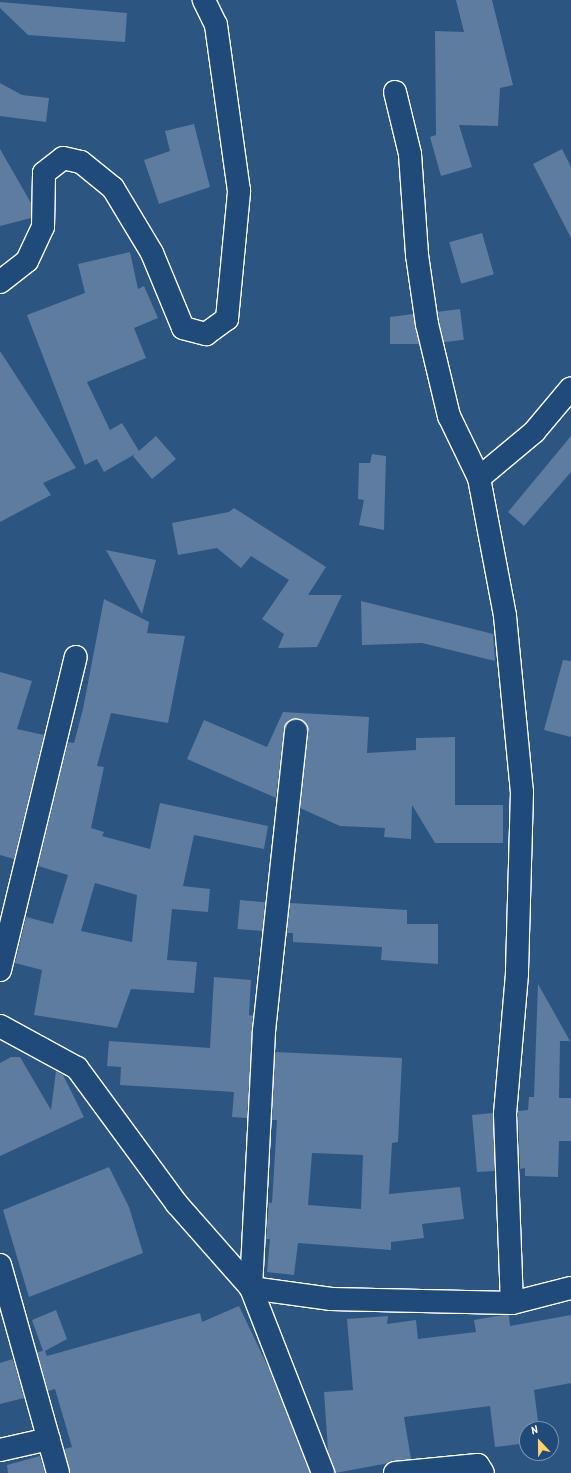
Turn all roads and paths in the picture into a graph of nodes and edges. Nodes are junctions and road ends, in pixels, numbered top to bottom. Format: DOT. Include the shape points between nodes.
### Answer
graph roads {
  1 [pos="204,0"];
  2 [pos="395,92"];
  3 [pos="0,282"];
  4 [pos="571,388"];
  5 [pos="480,478"];
  6 [pos="76,657"];
  7 [pos="296,731"];
  8 [pos="0,970"];
  9 [pos="0,1026"];
  10 [pos="0,1265"];
  11 [pos="251,1288"];
  12 [pos="571,1288"];
  13 [pos="512,1303"];
  14 [pos="49,1439"];
  15 [pos="0,1450"];
  16 [pos="58,1473"];
  17 [pos="323,1473"];
  18 [pos="395,1473"];
  19 [pos="483,1473"];
  1 -- 3 [label="street" via="216,25 239,191 226,319 206,334 183,328 152,253 113,188 81,162 63,158 44,173 43,227 26,261"];
  2 -- 5 [label="street" via="410,154 417,255 427,324 449,416"];
  4 -- 5 [label="street" via="534,432"];
  5 -- 13 [label="street" via="505,616 522,792 517,974 505,1114"];
  6 -- 8 [label="street"];
  7 -- 11 [label="street" via="264,1031"];
  9 -- 11 [label="street" via="77,1068 177,1204"];
  10 -- 14 [label="street"];
  11 -- 13 [label="street" via="331,1299"];
  11 -- 17 [label="street"];
  12 -- 13 [label="street"];
  14 -- 15 [label="street"];
  14 -- 16 [label="street"];
  18 -- 19 [label="street" via="478,1465"];
}
